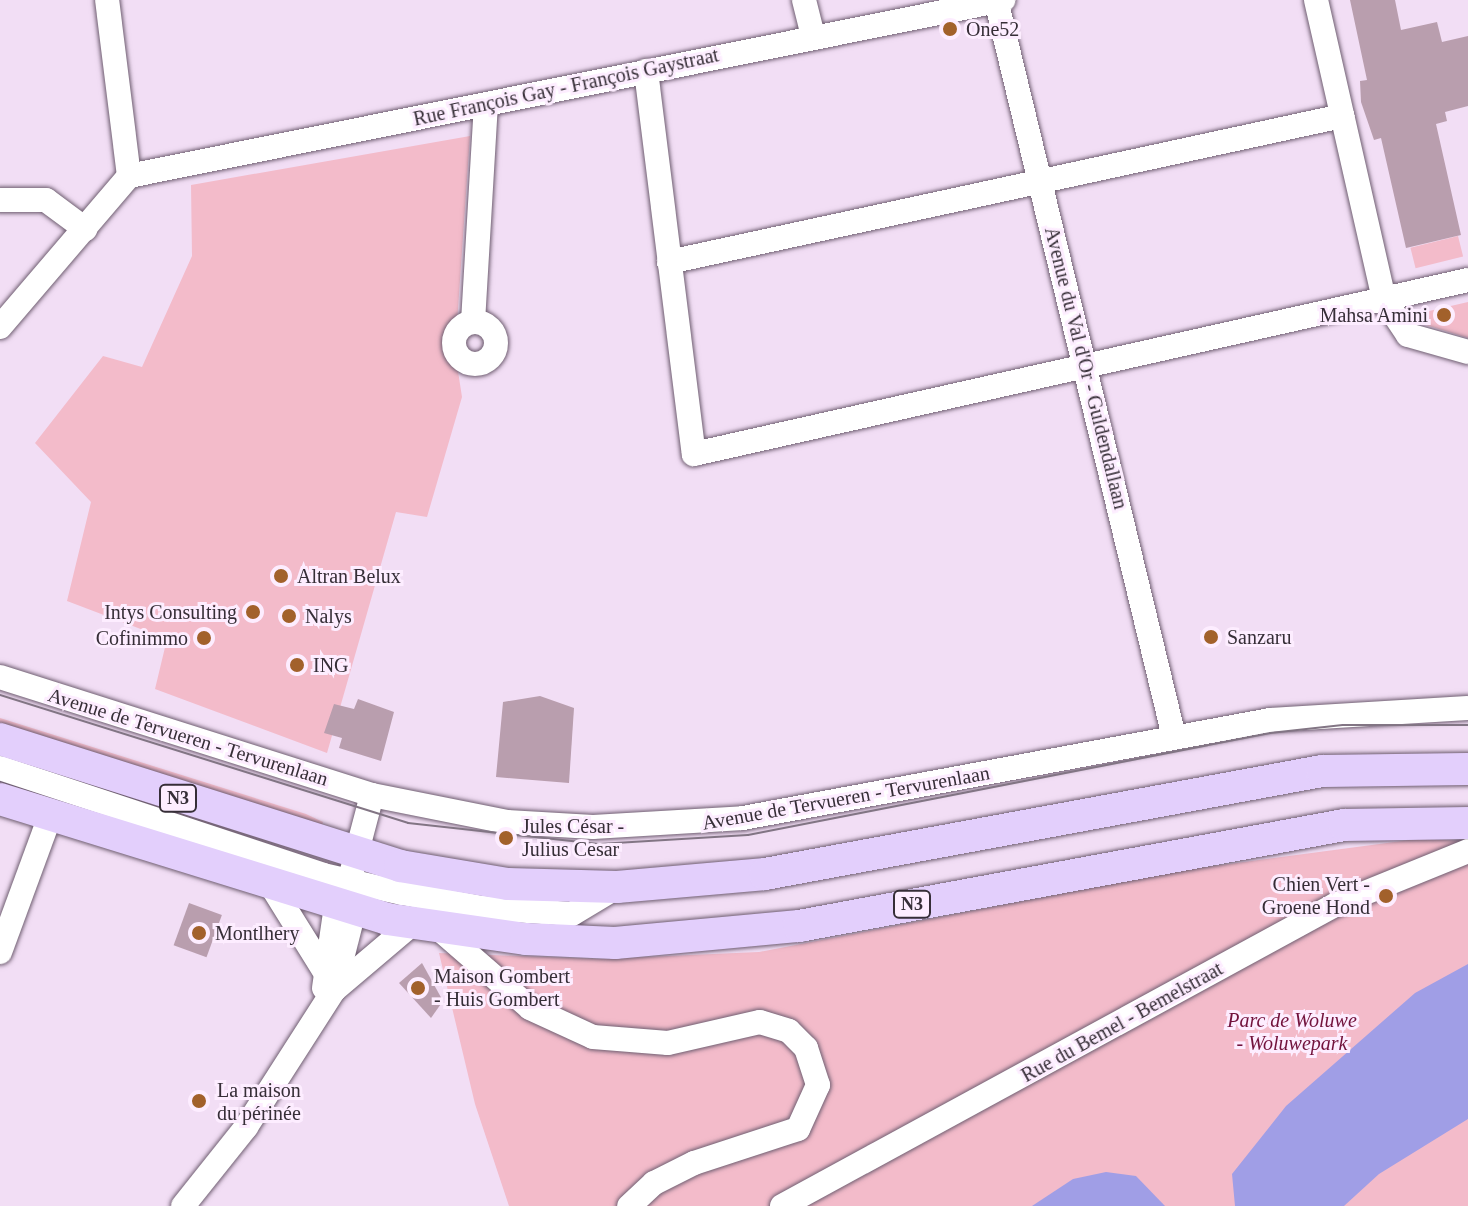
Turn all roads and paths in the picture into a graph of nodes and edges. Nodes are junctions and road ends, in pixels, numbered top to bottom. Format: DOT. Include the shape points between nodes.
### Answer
graph roads {
  1 [pos="107,0"];
  2 [pos="804,0"];
  3 [pos="996,0"];
  4 [pos="1003,0"];
  5 [pos="1316,0"];
  6 [pos="813,37"];
  7 [pos="646,71"];
  8 [pos="486,104"];
  9 [pos="1342,116"];
  10 [pos="129,176"];
  11 [pos="1040,179"];
  12 [pos="0,200"];
  13 [pos="85,229"];
  14 [pos="669,262"];
  15 [pos="1468,280"];
  16 [pos="1384,299"];
  17 [pos="473,322"];
  18 [pos="0,327"];
  19 [pos="1468,352"];
  20 [pos="1086,366"];
  21 [pos="0,677"];
  22 [pos="1468,708"];
  23 [pos="1174,737"];
  24 [pos="0,739"];
  25 [pos="0,768"];
  26 [pos="1468,769"];
  27 [pos="372,795"];
  28 [pos="0,799"];
  29 [pos="50,816"];
  30 [pos="1468,823"];
  31 [pos="213,838"];
  32 [pos="152,850"];
  33 [pos="1468,851"];
  34 [pos="272,887"];
  35 [pos="349,888"];
  36 [pos="425,926"];
  37 [pos="0,952"];
  38 [pos="324,978"];
  39 [pos="183,1206"];
  40 [pos="629,1206"];
  41 [pos="782,1206"];
  1 -- 10 [label="street"];
  2 -- 6 [label="street"];
  3 -- 4 [label="street, Rue François Gay - François Gaystraat"];
  3 -- 6 [label="street, Rue François Gay - François Gaystraat"];
  3 -- 11 [label="street, Avenue du Val d'Or - Guldendallaan"];
  5 -- 9 [label="street"];
  6 -- 7 [label="street, Rue François Gay - François Gaystraat"];
  7 -- 8 [label="street, Rue François Gay - François Gaystraat"];
  7 -- 14 [label="street"];
  8 -- 10 [label="street, Rue François Gay - François Gaystraat"];
  8 -- 17 [label="street"];
  9 -- 11 [label="street"];
  9 -- 16 [label="street"];
  10 -- 13 [label="street"];
  11 -- 14 [label="street"];
  11 -- 20 [label="street, Avenue du Val d'Or - Guldendallaan"];
  12 -- 13 [label="street" via="46,200"];
  13 -- 18 [label="street"];
  14 -- 20 [label="street" via="694,454"];
  15 -- 16 [label="street"];
  16 -- 19 [label="street" via="1408,335"];
  16 -- 20 [label="street"];
  20 -- 23 [label="street, Avenue du Val d'Or - Guldendallaan"];
  21 -- 27 [label="street, Avenue de Tervueren - Tervurenlaan"];
  22 -- 23 [label="street, Avenue de Tervueren - Tervurenlaan" via="1324,713"];
  23 -- 27 [label="street, Avenue de Tervueren - Tervurenlaan" via="696,824 507,822"];
  24 -- 35 [label="main road, N3"];
  25 -- 31 [label="street"];
  26 -- 35 [label="main road, N3" via="1322,771 765,874 617,887"];
  27 -- 35 [label="street"];
  28 -- 29 [label="main road, N3"];
  29 -- 32 [label="main road, N3"];
  29 -- 37 [label="street"];
  30 -- 36 [label="main road, N3" via="1344,825 1251,838 704,938 615,943"];
  31 -- 32 [label="street"];
  31 -- 35 [label="street"];
  32 -- 34 [label="main road, N3"];
  33 -- 41 [label="street, Rue du Bemel - Bemelstraat" via="1335,905"];
  34 -- 35 [label="main road, N3"];
  34 -- 38 [label="street"];
  35 -- 36 [label="main road, N3"];
  35 -- 38 [label="street"];
  36 -- 38 [label="street"];
  36 -- 40 [label="street" via="530,1008 593,1037 668,1043 760,1022 789,1031 806,1048 818,1085 811,1113 798,1129 682,1169"];
  38 -- 39 [label="street" via="264,1101"];
}
